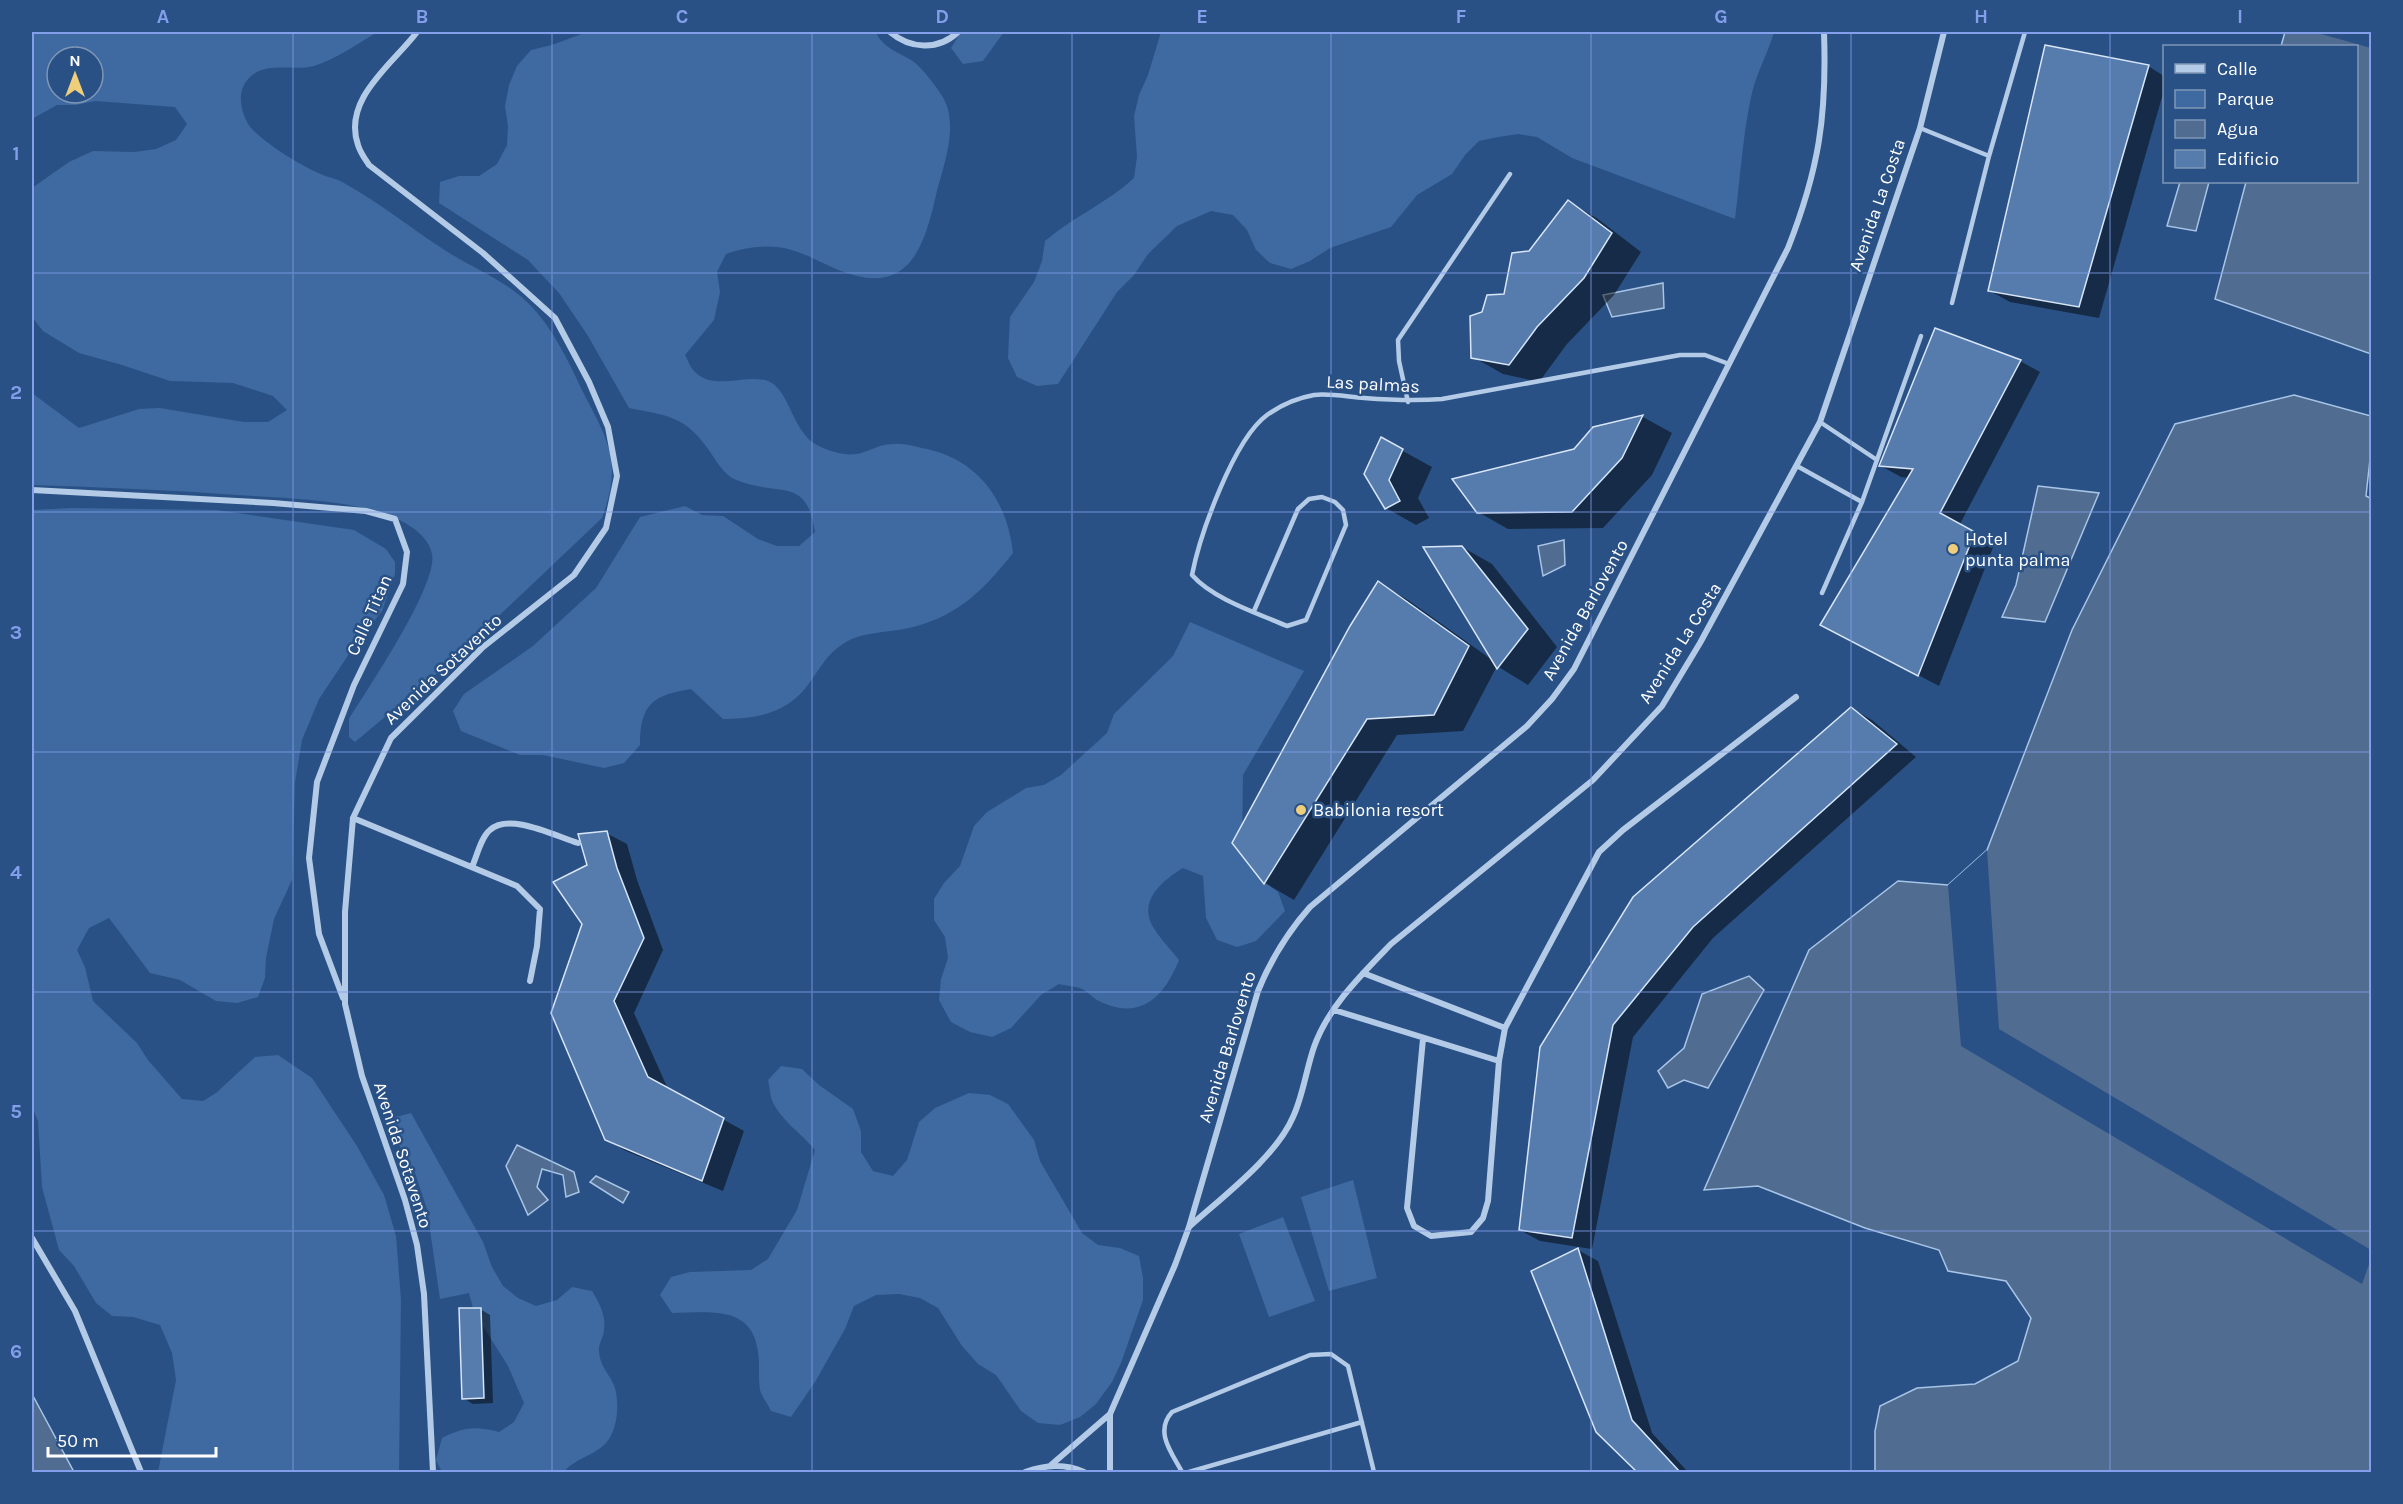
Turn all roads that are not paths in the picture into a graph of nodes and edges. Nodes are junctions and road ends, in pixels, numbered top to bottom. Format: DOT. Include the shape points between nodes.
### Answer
graph roads {
  1 [pos="417,32"];
  2 [pos="890,32"];
  3 [pos="958,32"];
  4 [pos="1824,32"];
  5 [pos="1944,32"];
  6 [pos="2025,32"];
  7 [pos="1920,128"];
  8 [pos="1989,156"];
  9 [pos="1510,174"];
  10 [pos="1952,303"];
  11 [pos="1921,336"];
  12 [pos="1729,364"];
  13 [pos="1408,402"];
  14 [pos="1820,422"];
  15 [pos="1877,460"];
  16 [pos="1797,466"];
  17 [pos="32,490"];
  18 [pos="1862,502"];
  19 [pos="1822,593"];
  20 [pos="1254,611"];
  21 [pos="1796,696"];
  22 [pos="353,818"];
  23 [pos="578,843"];
  24 [pos="472,867"];
  25 [pos="1363,973"];
  26 [pos="530,981"];
  27 [pos="345,1004"];
  28 [pos="1334,1010"];
  29 [pos="1505,1028"];
  30 [pos="1422,1039"];
  31 [pos="1499,1062"];
  32 [pos="1189,1227"];
  33 [pos="32,1238"];
  34 [pos="1110,1414"];
  35 [pos="1362,1422"];
  36 [pos="1051,1465"];
  37 [pos="141,1473"];
  38 [pos="433,1473"];
  39 [pos="1026,1473"];
  40 [pos="1084,1473"];
  41 [pos="1110,1473"];
  42 [pos="1182,1473"];
  43 [pos="1189,1473"];
  44 [pos="1374,1473"];
  1 -- 22 [label="street, Avenida Sotavento" via="372,83 363,99 354,119 357,144 369,165 483,252 555,318 608,427 617,476 606,528 573,575 482,648 391,738"];
  2 -- 3 [label="street" via="910,44 928,46"];
  4 -- 12 [label="street, Avenida Barlovento" via="1824,121 1804,207 1788,248"];
  5 -- 7 [label="street, Avenida La Costa"];
  6 -- 8 [label="lane"];
  7 -- 8 [label="lane"];
  7 -- 14 [label="street, Avenida La Costa"];
  8 -- 10 [label="lane"];
  9 -- 13 [label="lane" via="1398,340 1398,361"];
  11 -- 15 [label="lane"];
  12 -- 13 [label="lane, Las palmas" via="1705,355 1680,355"];
  12 -- 32 [label="street, Avenida Barlovento" via="1592,637 1552,699 1499,751 1316,902 1279,946 1258,991"];
  13 -- 20 [label="lane, Las palmas" via="1316,395 1266,415 1247,436 1219,493 1192,575 1203,587"];
  14 -- 15 [label="lane"];
  14 -- 16 [label="street, Avenida La Costa"];
  15 -- 18 [label="lane"];
  16 -- 18 [label="lane"];
  16 -- 25 [label="street, Avenida La Costa" via="1662,706 1593,780 1391,944"];
  17 -- 27 [label="street, Calle Titan" via="273,503 366,511 395,519 407,552 402,584 354,685 317,782 309,858 320,934"];
  18 -- 19 [label="lane"];
  20 -- 20 [label="lane, Las palmas" via="1287,626 1306,620 1346,525 1343,510 1335,502 1322,497 1309,499 1298,509"];
  21 -- 29 [label="street" via="1599,852"];
  22 -- 24 [label="street"];
  22 -- 27 [label="street, Avenida Sotavento" via="345,912"];
  23 -- 24 [label="street" via="512,822 500,822 488,831"];
  24 -- 26 [label="street" via="517,885 540,909"];
  25 -- 28 [label="street, Avenida La Costa"];
  25 -- 29 [label="street"];
  27 -- 38 [label="street, Avenida Sotavento" via="362,1076 417,1245 424,1294"];
  28 -- 30 [label="street"];
  28 -- 32 [label="street, Avenida La Costa" via="1315,1044 1293,1118 1270,1152"];
  29 -- 31 [label="street"];
  30 -- 31 [label="street"];
  30 -- 31 [label="street" via="1407,1208 1414,1226 1431,1236 1471,1232 1484,1218"];
  32 -- 34 [label="street, Avenida Barlovento"];
  33 -- 37 [label="street" via="75,1311"];
  34 -- 36 [label="street, Avenida Barlovento"];
  34 -- 41 [label="street, Avenida Barlovento"];
  35 -- 42 [label="lane" via="1348,1366 1330,1354 1310,1355 1172,1412 1164,1421 1163,1436"];
  35 -- 43 [label="lane"];
  35 -- 44 [label="lane"];
  36 -- 39 [label="street"];
  36 -- 40 [label="street"];
}
